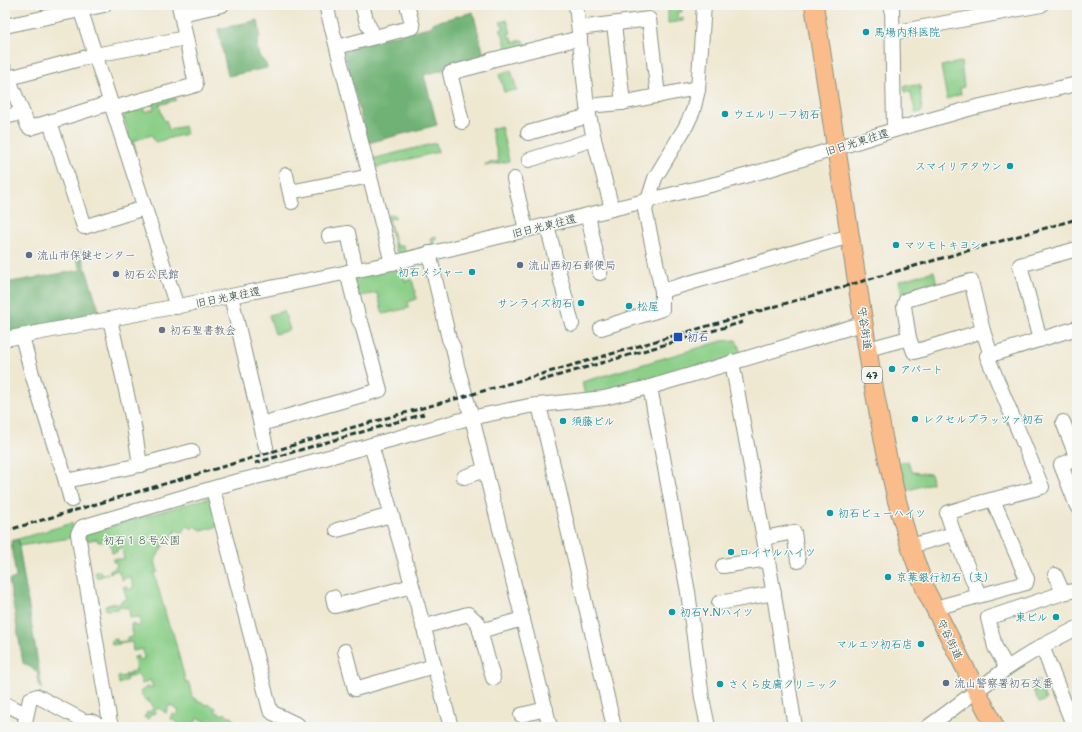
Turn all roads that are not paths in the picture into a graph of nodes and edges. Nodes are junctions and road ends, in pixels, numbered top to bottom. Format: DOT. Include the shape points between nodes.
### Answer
graph roads {
  1 [pos="104,5"];
  2 [pos="222,5"];
  3 [pos="326,5"];
  4 [pos="362,5"];
  5 [pos="407,5"];
  6 [pos="576,5"];
  7 [pos="704,5"];
  8 [pos="814,5"];
  9 [pos="892,5"];
  10 [pos="1040,5"];
  11 [pos="80,7"];
  12 [pos="180,9"];
  13 [pos="614,24"];
  14 [pos="5,26"];
  15 [pos="579,33"];
  16 [pos="892,33"];
  17 [pos="375,37"];
  18 [pos="186,38"];
  19 [pos="337,47"];
  20 [pos="95,55"];
  21 [pos="7,74"];
  22 [pos="1077,84"];
  23 [pos="698,90"];
  24 [pos="658,96"];
  25 [pos="623,103"];
  26 [pos="111,106"];
  27 [pos="588,111"];
  28 [pos="22,113"];
  29 [pos="5,117"];
  30 [pos="50,122"];
  31 [pos="462,122"];
  32 [pos="894,130"];
  33 [pos="528,133"];
  34 [pos="594,139"];
  35 [pos="836,148"];
  36 [pos="529,160"];
  37 [pos="286,175"];
  38 [pos="370,176"];
  39 [pos="514,179"];
  40 [pos="648,200"];
  41 [pos="144,208"];
  42 [pos="612,209"];
  43 [pos="588,215"];
  44 [pos="548,225"];
  45 [pos="526,230"];
  46 [pos="329,236"];
  47 [pos="850,236"];
  48 [pos="1077,249"];
  49 [pos="429,254"];
  50 [pos="392,262"];
  51 [pos="351,271"];
  52 [pos="600,273"];
  53 [pos="662,291"];
  54 [pos="231,296"];
  55 [pos="177,307"];
  56 [pos="110,319"];
  57 [pos="572,324"];
  58 [pos="865,324"];
  59 [pos="601,328"];
  60 [pos="1077,329"];
  61 [pos="983,331"];
  62 [pos="22,336"];
  63 [pos="909,338"];
  64 [pos="5,339"];
  65 [pos="1040,340"];
  66 [pos="868,349"];
  67 [pos="991,355"];
  68 [pos="732,362"];
  69 [pos="650,388"];
  70 [pos="539,405"];
  71 [pos="472,418"];
  72 [pos="1063,422"];
  73 [pos="261,424"];
  74 [pos="371,445"];
  75 [pos="266,447"];
  76 [pos="192,451"];
  77 [pos="1077,458"];
  78 [pos="140,464"];
  79 [pos="485,470"];
  80 [pos="464,477"];
  81 [pos="66,481"];
  82 [pos="213,489"];
  83 [pos="71,500"];
  84 [pos="993,500"];
  85 [pos="1077,506"];
  86 [pos="391,515"];
  87 [pos="337,530"];
  88 [pos="954,534"];
  89 [pos="764,538"];
  90 [pos="910,546"];
  91 [pos="768,559"];
  92 [pos="798,560"];
  93 [pos="722,566"];
  94 [pos="1055,574"];
  95 [pos="412,586"];
  96 [pos="1077,590"];
  97 [pos="774,593"];
  98 [pos="1063,593"];
  99 [pos="979,596"];
  100 [pos="333,597"];
  101 [pos="719,603"];
  102 [pos="935,608"];
  103 [pos="523,619"];
  104 [pos="423,627"];
  105 [pos="1077,628"];
  106 [pos="480,632"];
  107 [pos="1042,646"];
  108 [pos="345,651"];
  109 [pos="434,666"];
  110 [pos="1007,668"];
  111 [pos="493,678"];
  112 [pos="976,691"];
  113 [pos="1071,700"];
  114 [pos="5,704"];
  115 [pos="546,709"];
  116 [pos="521,715"];
  117 [pos="25,721"];
  118 [pos="111,725"];
  119 [pos="299,727"];
  120 [pos="451,727"];
  121 [pos="550,727"];
  122 [pos="614,727"];
  123 [pos="708,727"];
  124 [pos="795,727"];
  125 [pos="928,727"];
  126 [pos="995,727"];
  127 [pos="1074,727"];
  1 -- 11 [label="street"];
  2 -- 12 [label="street"];
  3 -- 19 [label="street"];
  4 -- 17 [label="street" via="367,23"];
  5 -- 17 [label="street" via="413,27"];
  6 -- 15 [label="street"];
  7 -- 23 [label="street"];
  8 -- 35 [label="main road, 守谷街道 / 47"];
  9 -- 16 [label="street"];
  10 -- 16 [label="street"];
  11 -- 14 [label="street"];
  11 -- 20 [label="street"];
  12 -- 18 [label="street"];
  13 -- 15 [label="street"];
  13 -- 24 [label="street" via="649,19"];
  13 -- 25 [label="street"];
  15 -- 27 [label="street"];
  15 -- 31 [label="street" via="450,73"];
  16 -- 32 [label="street"];
  17 -- 19 [label="street"];
  18 -- 20 [label="street"];
  18 -- 26 [label="street" via="196,85"];
  19 -- 38 [label="street"];
  20 -- 21 [label="street"];
  20 -- 26 [label="street"];
  21 -- 28 [label="street"];
  22 -- 32 [label="street, 旧日光東往還" via="972,108"];
  23 -- 24 [label="street"];
  23 -- 40 [label="street" via="693,111 655,178"];
  24 -- 25 [label="street"];
  25 -- 27 [label="street"];
  26 -- 30 [label="street"];
  26 -- 41 [label="street"];
  27 -- 33 [label="street"];
  27 -- 34 [label="street"];
  28 -- 29 [label="street"];
  28 -- 30 [label="street" via="30,128"];
  30 -- 41 [label="street" via="84,227"];
  32 -- 35 [label="street, 旧日光東往還"];
  34 -- 36 [label="street"];
  34 -- 42 [label="street"];
  35 -- 40 [label="street, 旧日光東往還" via="741,177"];
  35 -- 47 [label="main road, 守谷街道 / 47"];
  37 -- 38 [label="street" via="291,197"];
  38 -- 50 [label="street"];
  39 -- 45 [label="street"];
  40 -- 42 [label="street, 旧日光東往還"];
  40 -- 53 [label="street" via="645,210"];
  41 -- 55 [label="street"];
  42 -- 43 [label="street, 旧日光東往還"];
  43 -- 44 [label="street, 旧日光東往還"];
  43 -- 52 [label="street"];
  44 -- 45 [label="street, 旧日光東往還"];
  44 -- 57 [label="street"];
  45 -- 49 [label="street, 旧日光東往還"];
  46 -- 51 [label="street" via="348,233"];
  47 -- 53 [label="street"];
  47 -- 58 [label="main road, 守谷街道 / 47"];
  48 -- 65 [label="street" via="1020,265"];
  49 -- 50 [label="street, 旧日光東往還"];
  49 -- 71 [label="street" via="449,339"];
  50 -- 51 [label="street, 旧日光東往還"];
  51 -- 54 [label="street, 旧日光東往還"];
  51 -- 73 [label="street" via="359,320 380,390"];
  53 -- 59 [label="street" via="662,309"];
  54 -- 55 [label="street, 旧日光東往還"];
  54 -- 73 [label="street"];
  55 -- 56 [label="street, 旧日光東往還"];
  56 -- 62 [label="street, 旧日光東往還"];
  56 -- 78 [label="street"];
  58 -- 66 [label="main road, 守谷街道 / 47"];
  58 -- 68 [label="street"];
  60 -- 65 [label="street"];
  61 -- 63 [label="street" via="914,352"];
  61 -- 63 [label="street" via="971,282 906,300 904,306"];
  61 -- 67 [label="street"];
  62 -- 64 [label="street, 旧日光東往還"];
  62 -- 81 [label="street"];
  63 -- 66 [label="street"];
  65 -- 67 [label="street"];
  66 -- 90 [label="main road, 守谷街道 / 47" via="885,449"];
  67 -- 84 [label="street" via="987,356 1042,487"];
  68 -- 69 [label="street"];
  68 -- 89 [label="street"];
  69 -- 70 [label="street" via="604,398"];
  69 -- 123 [label="street" via="688,592"];
  70 -- 71 [label="street"];
  70 -- 122 [label="street"];
  71 -- 74 [label="street"];
  71 -- 79 [label="street"];
  72 -- 77 [label="street"];
  73 -- 75 [label="street"];
  74 -- 82 [label="street"];
  74 -- 86 [label="street"];
  76 -- 78 [label="street"];
  77 -- 85 [label="street" via="1061,465"];
  78 -- 81 [label="street"];
  79 -- 80 [label="street"];
  79 -- 103 [label="street"];
  81 -- 83 [label="street"];
  82 -- 118 [label="street" via="82,527 79,531"];
  82 -- 119 [label="street" via="270,710"];
  84 -- 88 [label="street" via="947,513"];
  84 -- 99 [label="street" via="1027,579 1026,583"];
  86 -- 87 [label="street"];
  86 -- 95 [label="street"];
  88 -- 90 [label="street"];
  88 -- 99 [label="street"];
  89 -- 91 [label="street"];
  89 -- 92 [label="street" via="794,532"];
  90 -- 102 [label="main road, 守谷街道 / 47"];
  91 -- 93 [label="street"];
  91 -- 97 [label="street"];
  94 -- 98 [label="street"];
  95 -- 100 [label="street" via="335,606"];
  95 -- 104 [label="street"];
  96 -- 98 [label="street"];
  97 -- 101 [label="street"];
  97 -- 124 [label="street"];
  98 -- 110 [label="street" via="988,618 995,647"];
  99 -- 102 [label="street"];
  102 -- 112 [label="main road, 守谷街道 / 47"];
  103 -- 106 [label="street"];
  103 -- 115 [label="street"];
  104 -- 106 [label="street" via="468,614 478,623"];
  104 -- 109 [label="street"];
  105 -- 107 [label="street"];
  106 -- 111 [label="street"];
  107 -- 110 [label="street"];
  107 -- 113 [label="street"];
  108 -- 109 [label="street" via="355,689"];
  109 -- 120 [label="street"];
  110 -- 112 [label="street"];
  112 -- 125 [label="street"];
  112 -- 126 [label="main road, 守谷街道 / 47"];
  113 -- 127 [label="street"];
  114 -- 117 [label="street"];
  115 -- 116 [label="street"];
  115 -- 121 [label="street"];
  117 -- 118 [label="street" via="30,699 37,696 84,721 102,726"];
}
